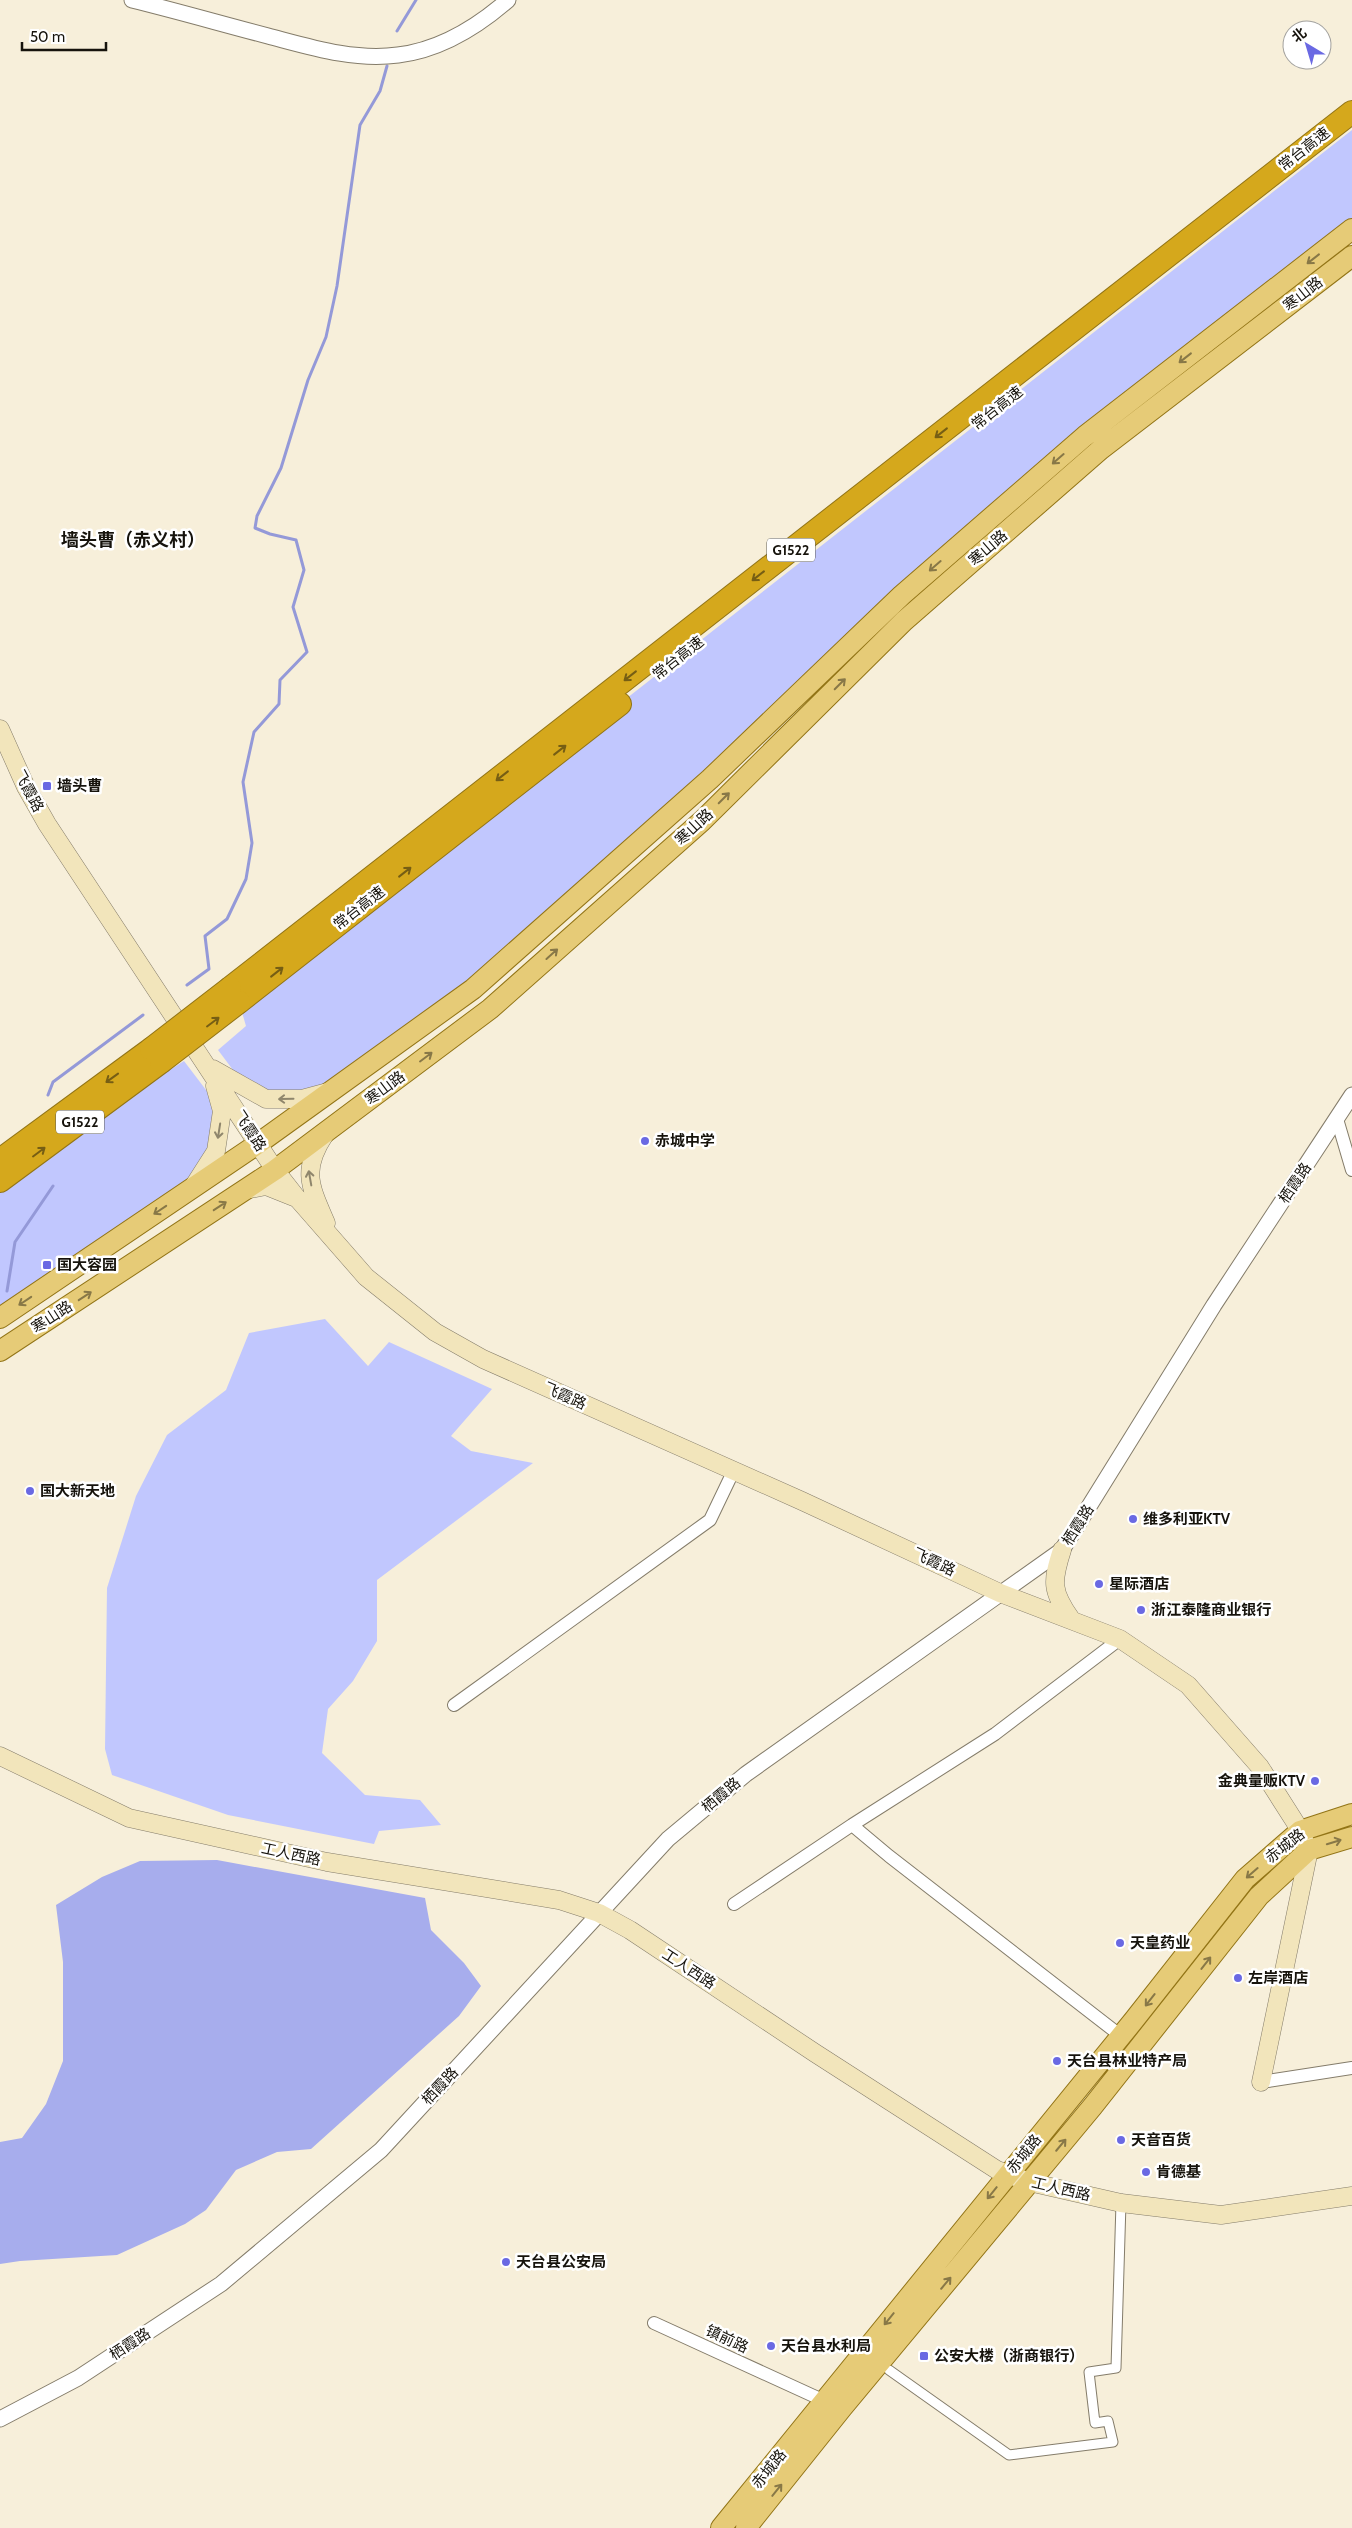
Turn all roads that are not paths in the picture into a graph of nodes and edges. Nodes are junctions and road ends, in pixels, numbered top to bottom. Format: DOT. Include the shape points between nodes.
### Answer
graph roads {
  1 [pos="132,0"];
  2 [pos="508,0"];
  3 [pos="1352,112"];
  4 [pos="1352,130"];
  5 [pos="1352,229"];
  6 [pos="1352,256"];
  7 [pos="0,729"];
  8 [pos="234,995"];
  9 [pos="156,1055"];
  10 [pos="209,1067"];
  11 [pos="334,1090"];
  12 [pos="1352,1095"];
  13 [pos="1338,1119"];
  14 [pos="327,1132"];
  15 [pos="259,1143"];
  16 [pos="0,1160"];
  17 [pos="275,1170"];
  18 [pos="1352,1170"];
  19 [pos="0,1181"];
  20 [pos="191,1189"];
  21 [pos="244,1190"];
  22 [pos="297,1198"];
  23 [pos="333,1240"];
  24 [pos="0,1318"];
  25 [pos="0,1352"];
  26 [pos="733,1472"];
  27 [pos="1062,1550"];
  28 [pos="1000,1593"];
  29 [pos="1070,1619"];
  30 [pos="1120,1639"];
  31 [pos="454,1705"];
  32 [pos="0,1756"];
  33 [pos="1352,1814"];
  34 [pos="852,1825"];
  35 [pos="1300,1831"];
  36 [pos="1352,1837"];
  37 [pos="1309,1850"];
  38 [pos="734,1904"];
  39 [pos="599,1913"];
  40 [pos="1166,1979"];
  41 [pos="1183,1993"];
  42 [pos="1121,2036"];
  43 [pos="1352,2068"];
  44 [pos="1261,2082"];
  45 [pos="1007,2174"];
  46 [pos="1029,2182"];
  47 [pos="1352,2196"];
  48 [pos="1121,2203"];
  49 [pos="654,2323"];
  50 [pos="889,2370"];
  51 [pos="823,2401"];
  52 [pos="842,2408"];
  53 [pos="0,2420"];
  54 [pos="721,2528"];
  55 [pos="746,2528"];
  1 -- 2 [label="street" via="315,49 363,57 398,55 433,47 476,25"];
  3 -- 8 [label="highway, 常台高速 / G1522, one-way"];
  8 -- 4 [label="highway, 常台高速 / G1522, one-way"];
  5 -- 11 [label="main road, 寒山路, one-way" via="1085,436 902,594 710,779 481,983"];
  14 -- 6 [label="main road, 寒山路, one-way" via="490,1009 702,821 904,621 1101,449"];
  7 -- 10 [label="main road, 飞霞路" via="47,824"];
  8 -- 9 [label="highway, 常台高速 / G1522, bridge"];
  9 -- 16 [label="highway, 常台高速 / G1522, one-way"];
  19 -- 9 [label="highway, 常台高速 / G1522, one-way"];
  11 -- 10 [label="main road, one-way" via="302,1098 266,1099"];
  10 -- 15 [label="main road, 飞霞路"];
  10 -- 20 [label="main road, one-way" via="222,1110 216,1151"];
  11 -- 15 [label="main road, 寒山路"];
  12 -- 13 [label="street, 栖霞路"];
  13 -- 18 [label="street"];
  13 -- 27 [label="street, 栖霞路" via="1214,1305"];
  14 -- 17 [label="main road, 寒山路"];
  23 -- 14 [label="main road, one-way" via="315,1197 309,1169 315,1148"];
  15 -- 17 [label="main road, 飞霞路"];
  15 -- 20 [label="main road, 寒山路"];
  17 -- 21 [label="main road, 寒山路"];
  17 -- 22 [label="main road, 飞霞路"];
  20 -- 24 [label="main road, 寒山路, one-way"];
  21 -- 22 [label="main road" via="266,1186"];
  25 -- 21 [label="main road, 寒山路, one-way"];
  22 -- 23 [label="main road, 飞霞路"];
  23 -- 26 [label="main road, 飞霞路" via="366,1277 435,1332 483,1359"];
  26 -- 28 [label="main road, 飞霞路"];
  26 -- 31 [label="street" via="710,1520"];
  27 -- 28 [label="street, 栖霞路"];
  27 -- 29 [label="main road" via="1054,1574 1058,1600"];
  28 -- 29 [label="main road, 飞霞路"];
  28 -- 39 [label="street, 栖霞路" via="746,1774 668,1839"];
  29 -- 30 [label="main road, 飞霞路"];
  30 -- 34 [label="street" via="995,1734"];
  30 -- 35 [label="main road, 飞霞路" via="1188,1685 1260,1767"];
  32 -- 39 [label="main road, 工人西路" via="129,1818 327,1862 559,1900"];
  33 -- 35 [label="main road, 赤城路"];
  34 -- 38 [label="street"];
  34 -- 42 [label="street"];
  35 -- 37 [label="main road, 飞霞路"];
  35 -- 40 [label="main road, 赤城路, one-way" via="1245,1879"];
  37 -- 36 [label="main road, 赤城路, one-way"];
  41 -- 37 [label="main road, 赤城路, one-way" via="1259,1896"];
  37 -- 44 [label="main road"];
  39 -- 45 [label="main road, 工人西路"];
  39 -- 53 [label="street, 栖霞路" via="381,2150 221,2284 78,2378"];
  40 -- 41 [label="main road"];
  40 -- 42 [label="main road, 赤城路, one-way"];
  46 -- 41 [label="main road, 赤城路, one-way"];
  42 -- 45 [label="main road, 赤城路"];
  43 -- 44 [label="street"];
  45 -- 46 [label="main road, 工人西路"];
  45 -- 51 [label="main road, 赤城路, one-way"];
  46 -- 48 [label="main road, 工人西路"];
  52 -- 46 [label="main road, 赤城路, one-way"];
  47 -- 48 [label="main road, 工人西路" via="1221,2215"];
  48 -- 50 [label="street" via="1116,2368 1089,2372 1096,2422 1108,2421 1112,2442 1009,2455"];
  49 -- 51 [label="street, 镇前路"];
  51 -- 52 [label="street, 镇前路"];
  51 -- 54 [label="main road, 赤城路"];
  55 -- 52 [label="main road, 赤城路, one-way"];
}
